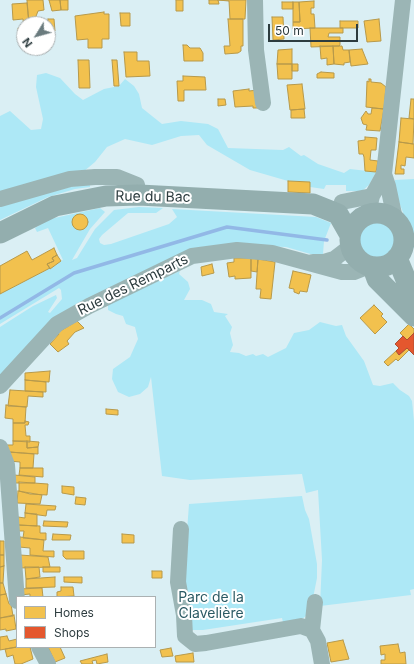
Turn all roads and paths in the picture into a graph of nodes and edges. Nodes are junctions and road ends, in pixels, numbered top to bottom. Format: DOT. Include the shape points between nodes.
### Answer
graph roads {
  1 [pos="256,0"];
  2 [pos="403,0"];
  3 [pos="263,103"];
  4 [pos="384,174"];
  5 [pos="139,195"];
  6 [pos="0,199"];
  7 [pos="313,204"];
  8 [pos="369,208"];
  9 [pos="395,219"];
  10 [pos="0,232"];
  11 [pos="350,240"];
  12 [pos="397,258"];
  13 [pos="306,262"];
  14 [pos="371,267"];
  15 [pos="414,298"];
  16 [pos="414,316"];
  17 [pos="0,386"];
  18 [pos="0,447"];
  19 [pos="181,529"];
  20 [pos="17,596"];
  21 [pos="316,602"];
  22 [pos="312,630"];
  23 [pos="40,648"];
  24 [pos="48,664"];
  25 [pos="322,664"];
  1 -- 3 [label="street" via="256,50"];
  2 -- 4 [label="street"];
  4 -- 8 [label="street"];
  4 -- 9 [label="street"];
  5 -- 6 [label="street" via="137,185 117,177 95,176 70,179"];
  5 -- 7 [label="main road, Rue du Bac"];
  5 -- 10 [label="main road, Rue du Bac" via="106,196 55,206"];
  7 -- 8 [label="main road" via="325,200"];
  7 -- 11 [label="main road" via="338,214"];
  8 -- 9 [label="main road"];
  8 -- 11 [label="main road" via="356,223"];
  9 -- 12 [label="main road" via="404,234 405,243"];
  11 -- 13 [label="street, Rue des Remparts" via="334,259"];
  11 -- 14 [label="main road" via="354,254"];
  12 -- 14 [label="main road" via="388,265"];
  12 -- 15 [label="main road"];
  13 -- 14 [label="street, Rue des Remparts" via="342,272"];
  13 -- 17 [label="street, Rue des Remparts" via="272,253 237,250 192,256 57,324"];
  14 -- 16 [label="main road" via="378,279"];
  18 -- 20 [label="street" via="7,465"];
  19 -- 22 [label="street" via="178,582 185,636 195,644 301,626"];
  21 -- 22 [label="street"];
  22 -- 25 [label="street" via="318,641"];
  23 -- 24 [label="street"];
}
